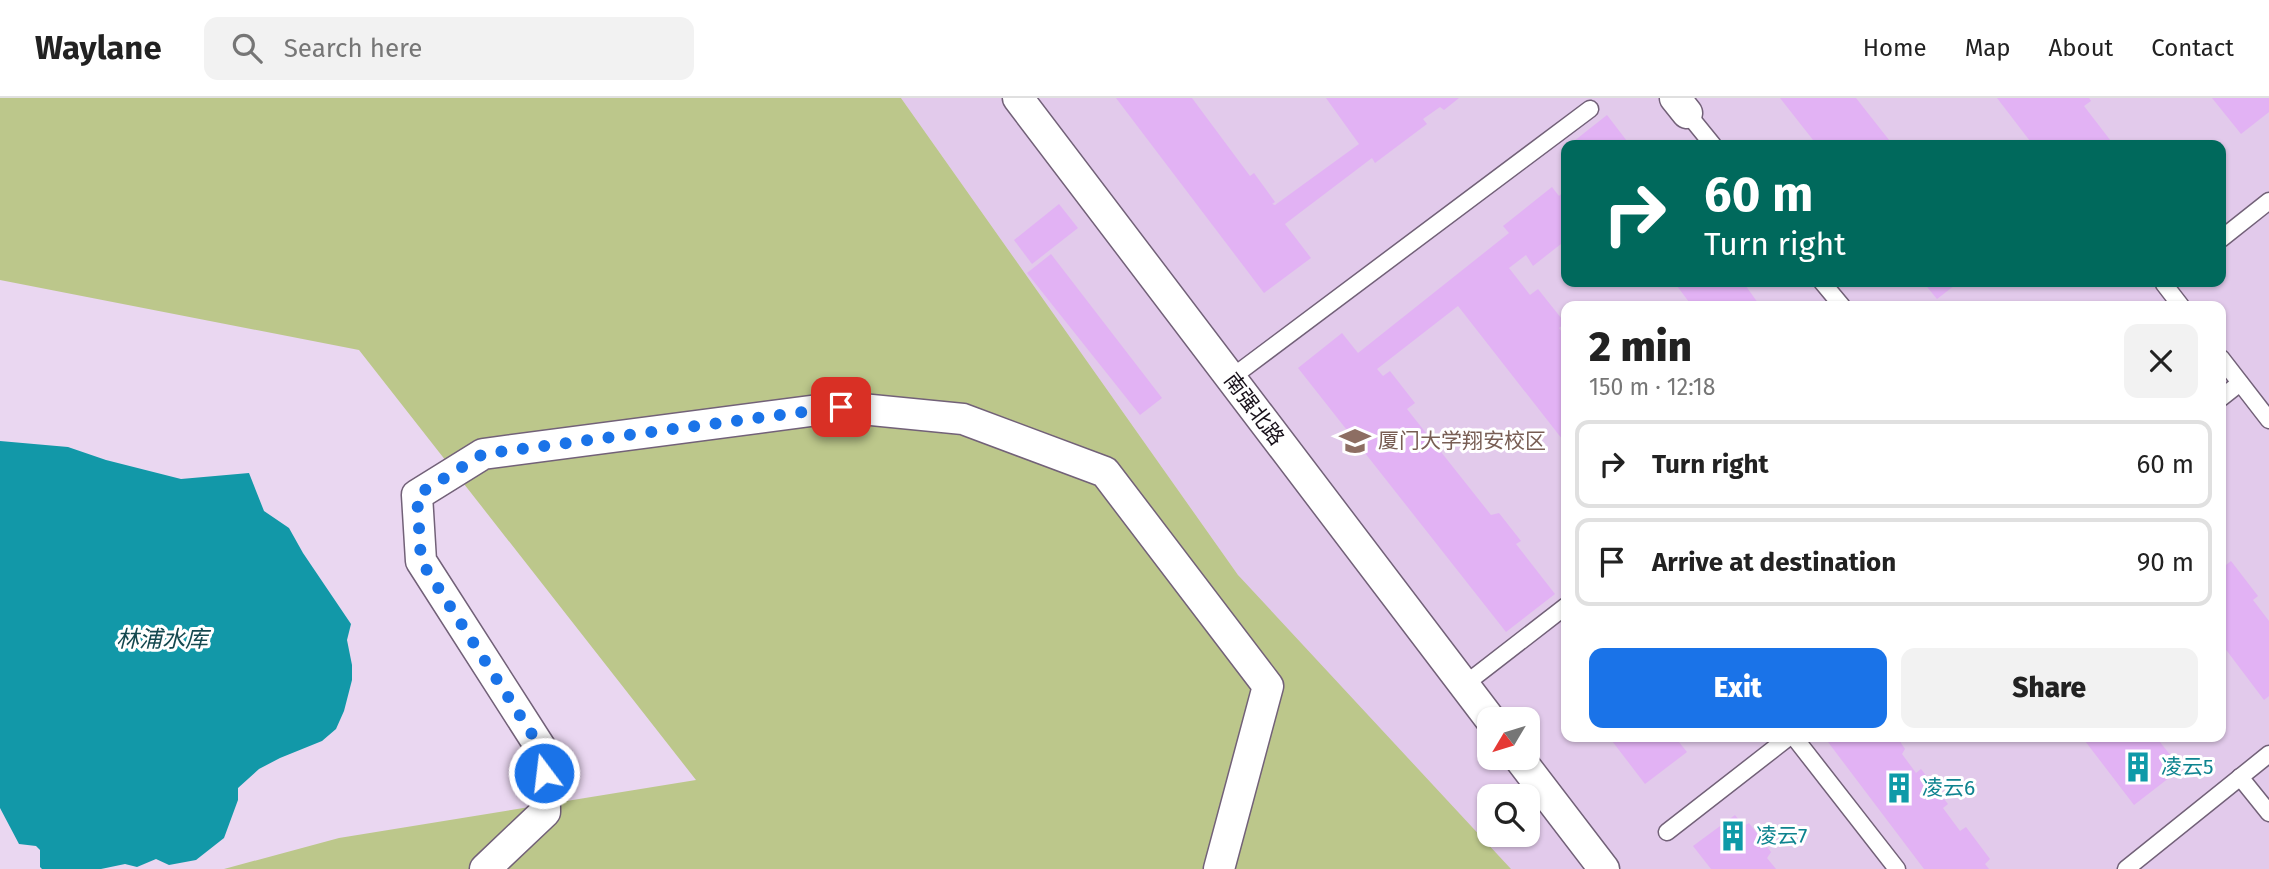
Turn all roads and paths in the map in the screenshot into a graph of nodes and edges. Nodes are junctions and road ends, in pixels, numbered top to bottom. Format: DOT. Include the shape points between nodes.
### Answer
graph roads {
  1 [pos="1018,98"];
  2 [pos="1684,103"];
  3 [pos="1590,109"];
  4 [pos="1710,140"];
  5 [pos="2269,201"];
  6 [pos="2226,235"];
  7 [pos="1826,287"];
  8 [pos="2166,287"];
  9 [pos="1838,301"];
  10 [pos="2177,301"];
  11 [pos="2226,365"];
  12 [pos="1231,378"];
  13 [pos="2240,383"];
  14 [pos="2226,394"];
  15 [pos="2269,420"];
  16 [pos="1561,610"];
  17 [pos="1464,685"];
  18 [pos="1481,707"];
  19 [pos="1783,742"];
  20 [pos="1798,742"];
  21 [pos="2269,754"];
  22 [pos="1528,770"];
  23 [pos="2241,777"];
  24 [pos="2269,813"];
  25 [pos="1667,832"];
  26 [pos="485,869"];
  27 [pos="1219,869"];
  28 [pos="1604,869"];
  29 [pos="1897,869"];
  30 [pos="2126,869"];
  1 -- 12 [label="street, 南强北路"];
  2 -- 4 [label="lane"];
  3 -- 12 [label="lane"];
  5 -- 6 [label="lane"];
  7 -- 9 [label="lane"];
  8 -- 10 [label="lane"];
  11 -- 13 [label="lane"];
  12 -- 17 [label="street, 南强北路"];
  13 -- 14 [label="lane"];
  13 -- 15 [label="lane"];
  16 -- 17 [label="lane"];
  17 -- 18 [label="street, 南强北路"];
  19 -- 25 [label="lane"];
  20 -- 29 [label="lane"];
  21 -- 23 [label="lane"];
  22 -- 28 [label="street"];
  23 -- 24 [label="lane"];
  23 -- 30 [label="lane"];
  26 -- 27 [label="street" via="545,812 544,753 421,561 417,495 483,454 841,407 963,419 1105,472 1268,687"];
}
